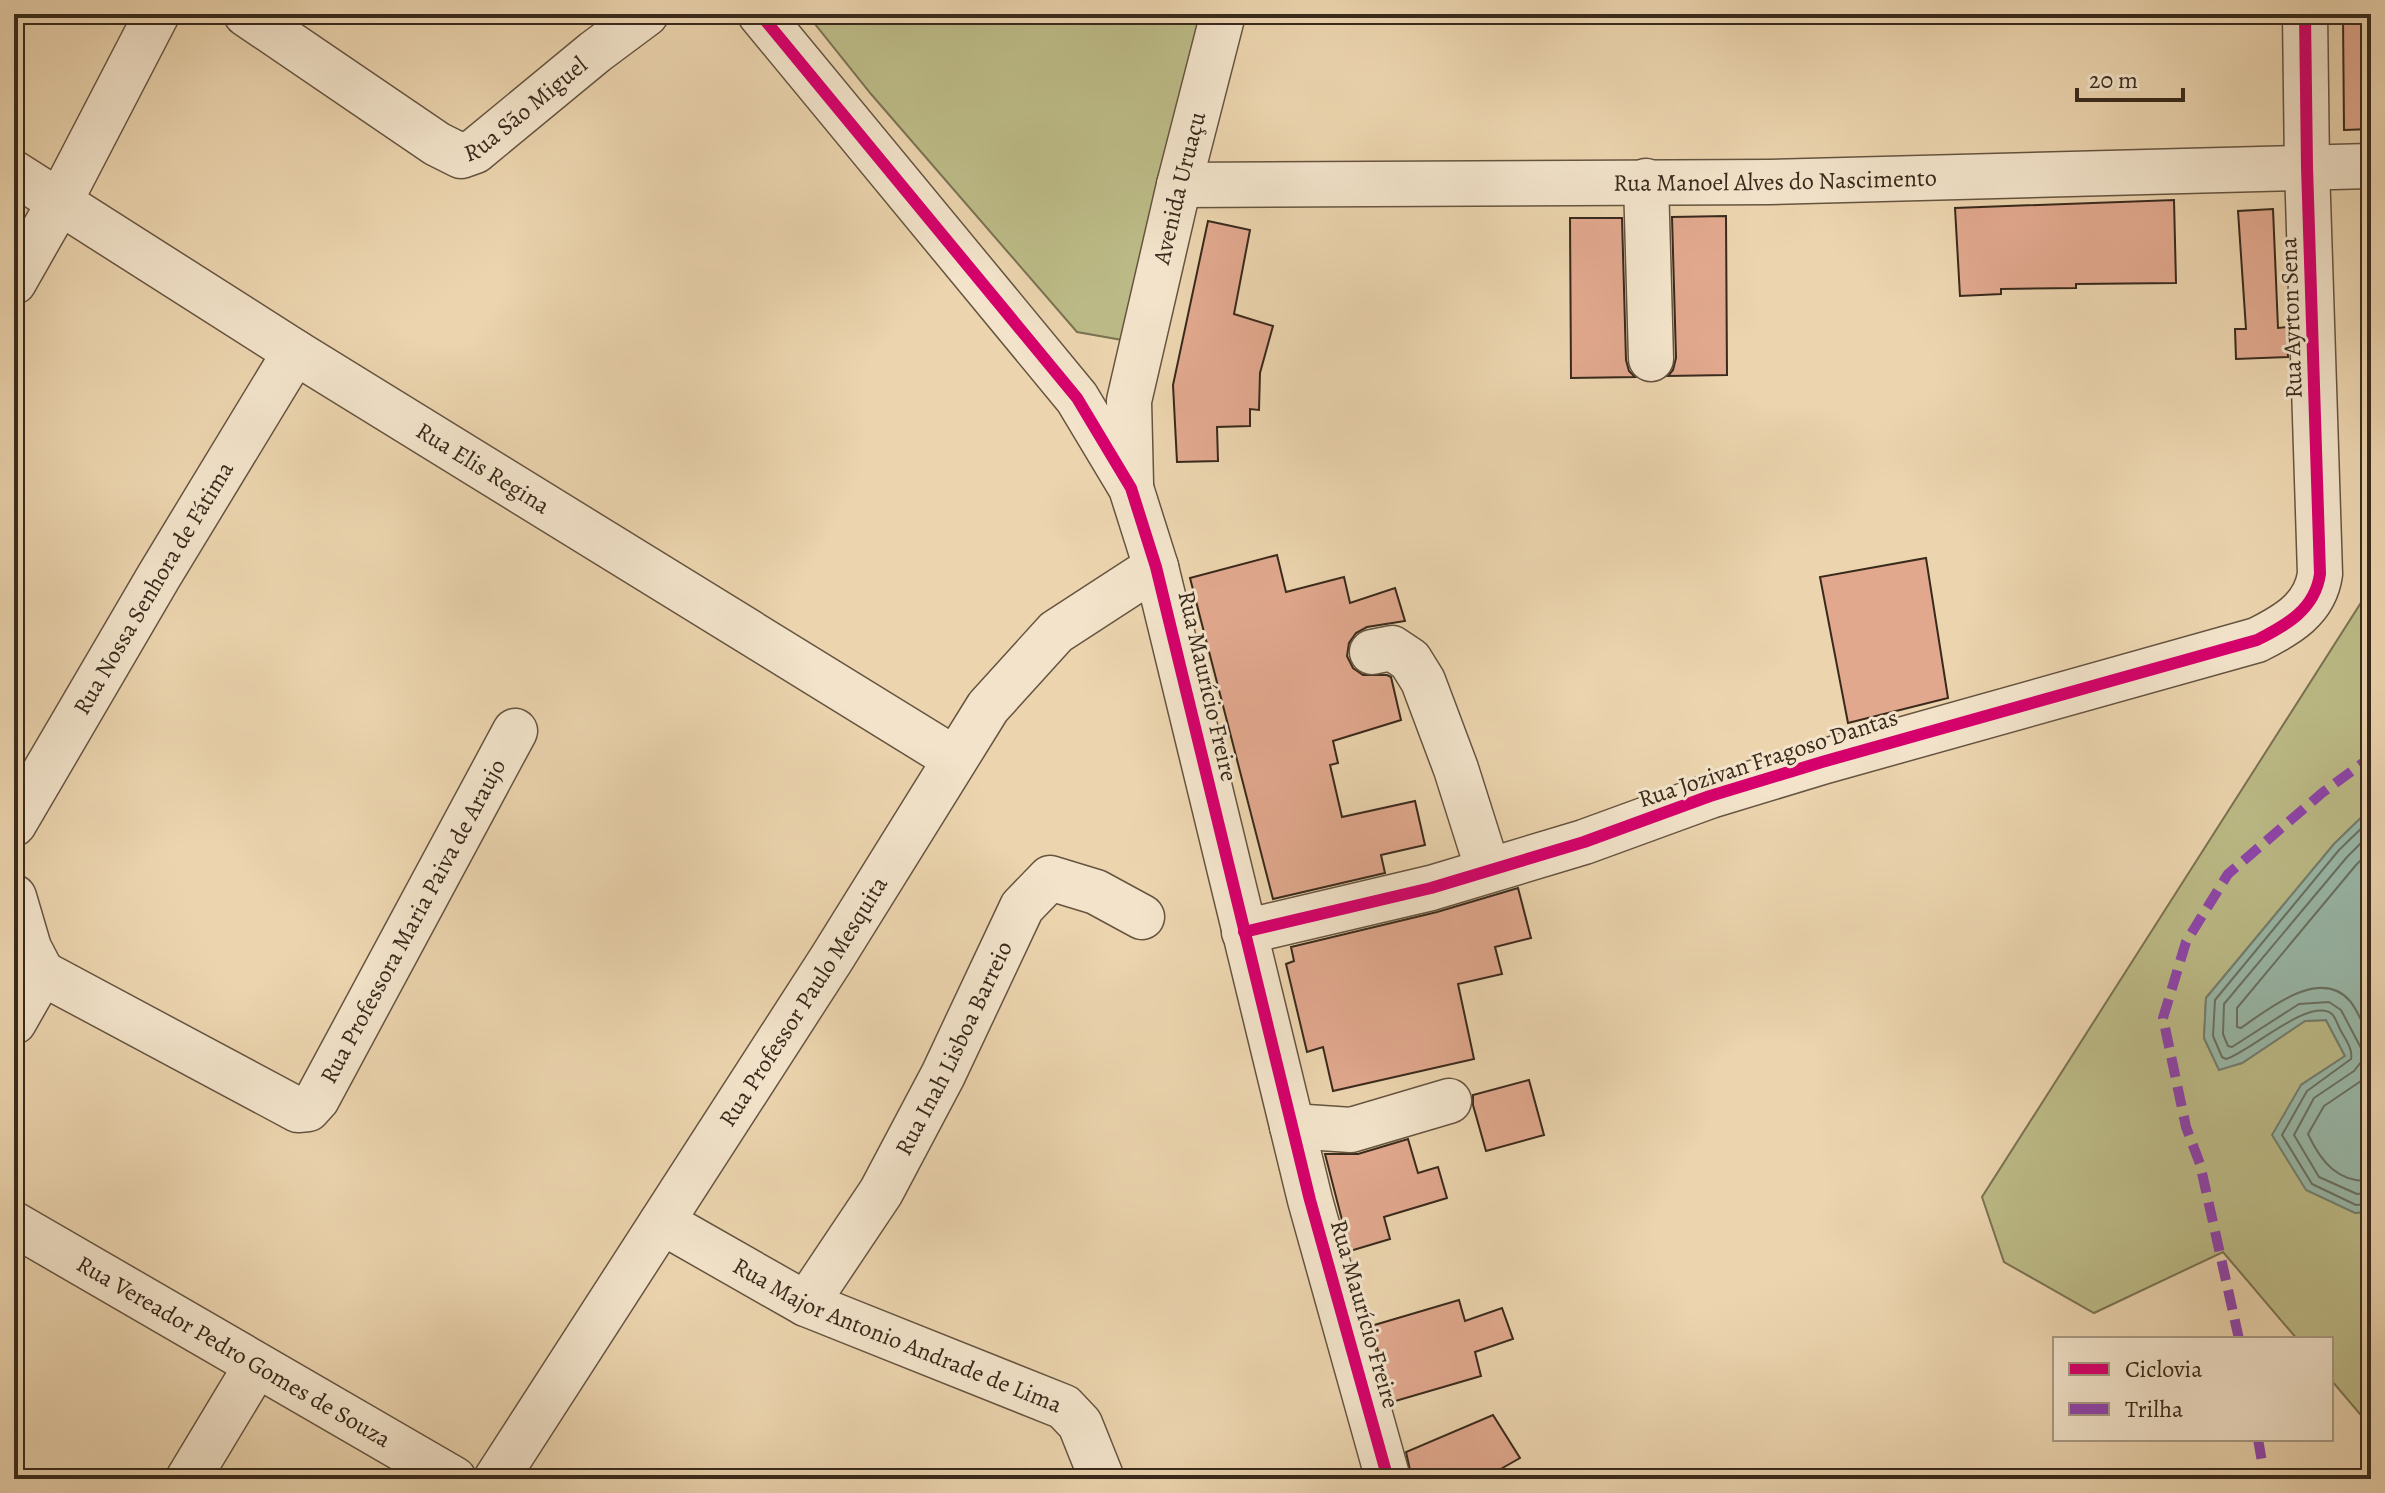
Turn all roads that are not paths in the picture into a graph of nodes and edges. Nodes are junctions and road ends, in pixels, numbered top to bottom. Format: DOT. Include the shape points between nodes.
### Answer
graph roads {
  1 [pos="157,14"];
  2 [pos="246,14"];
  3 [pos="646,14"];
  4 [pos="760,14"];
  5 [pos="1223,14"];
  6 [pos="2305,14"];
  7 [pos="2371,166"];
  8 [pos="2307,167"];
  9 [pos="14,173"];
  10 [pos="1646,181"];
  11 [pos="1179,185"];
  12 [pos="59,203"];
  13 [pos="14,282"];
  14 [pos="295,352"];
  15 [pos="1651,359"];
  16 [pos="1137,364"];
  17 [pos="1051,367"];
  18 [pos="1131,488"];
  19 [pos="1156,567"];
  20 [pos="2300,614"];
  21 [pos="1372,652"];
  22 [pos="515,731"];
  23 [pos="955,759"];
  24 [pos="14,824"];
  25 [pos="1488,870"];
  26 [pos="14,897"];
  27 [pos="1142,917"];
  28 [pos="1244,932"];
  29 [pos="28,972"];
  30 [pos="14,1022"];
  31 [pos="1449,1101"];
  32 [pos="1292,1126"];
  33 [pos="662,1222"];
  34 [pos="20,1241"];
  35 [pos="806,1304"];
  36 [pos="256,1366"];
  37 [pos="188,1479"];
  38 [pos="454,1479"];
  39 [pos="496,1479"];
  40 [pos="1102,1479"];
  41 [pos="1388,1479"];
  1 -- 12 [label="street"];
  2 -- 3 [label="street, Rua São Miguel" via="456,155 470,154"];
  4 -- 17 [label="street, Rua Maurício Freire"];
  5 -- 11 [label="street, Avenida Uruaçu"];
  6 -- 8 [label="street, Rua Ayrton Sena"];
  7 -- 8 [label="street, Rua Manoel Alves do Nascimento"];
  8 -- 10 [label="street, Rua Manoel Alves do Nascimento"];
  8 -- 20 [label="street, Rua Ayrton Sena" via="2320,574"];
  9 -- 12 [label="street, Rua Elis Regina"];
  10 -- 11 [label="street, Rua Manoel Alves do Nascimento"];
  10 -- 15 [label="street"];
  11 -- 16 [label="street, Avenida Uruaçu"];
  12 -- 13 [label="street"];
  12 -- 14 [label="street, Rua Elis Regina"];
  14 -- 23 [label="street, Rua Elis Regina"];
  14 -- 24 [label="street, Rua Nossa Senhora de Fátima"];
  16 -- 17 [label="street" via="1116,380 1088,381"];
  16 -- 18 [label="street, Avenida Uruaçu" via="1129,401"];
  17 -- 18 [label="street, Rua Maurício Freire" via="1077,398"];
  18 -- 19 [label="street, Rua Maurício Freire"];
  19 -- 23 [label="street, Rua Professor Paulo Mesquita" via="1056,632 988,707"];
  19 -- 28 [label="street, Rua Maurício Freire"];
  20 -- 25 [label="street, Rua Jozivan Fragoso Dantas" via="2257,640 1822,762"];
  21 -- 25 [label="street" via="1392,648 1410,660 1423,681"];
  22 -- 29 [label="street, Rua Professora Maria Paiva de Araujo" via="308,1109 298,1110"];
  23 -- 33 [label="street, Rua Professor Paulo Mesquita"];
  25 -- 28 [label="street, Rua Jozivan Fragoso Dantas"];
  26 -- 29 [label="street" via="29,948"];
  27 -- 35 [label="street, Rua Inah Lisboa Barreio" via="1096,892 1050,878 1022,907 881,1192"];
  28 -- 32 [label="street, Rua Maurício Freire"];
  29 -- 30 [label="street"];
  31 -- 32 [label="street" via="1351,1130"];
  32 -- 41 [label="street, Rua Maurício Freire"];
  33 -- 35 [label="street, Rua Major Antonio Andrade de Lima"];
  33 -- 39 [label="street, Rua Professor Paulo Mesquita"];
  34 -- 36 [label="street, Rua Vereador Pedro Gomes de Souza"];
  35 -- 40 [label="street, Rua Major Antonio Andrade de Lima" via="1064,1407 1080,1424"];
  36 -- 37 [label="street"];
  36 -- 38 [label="street, Rua Vereador Pedro Gomes de Souza"];
}
